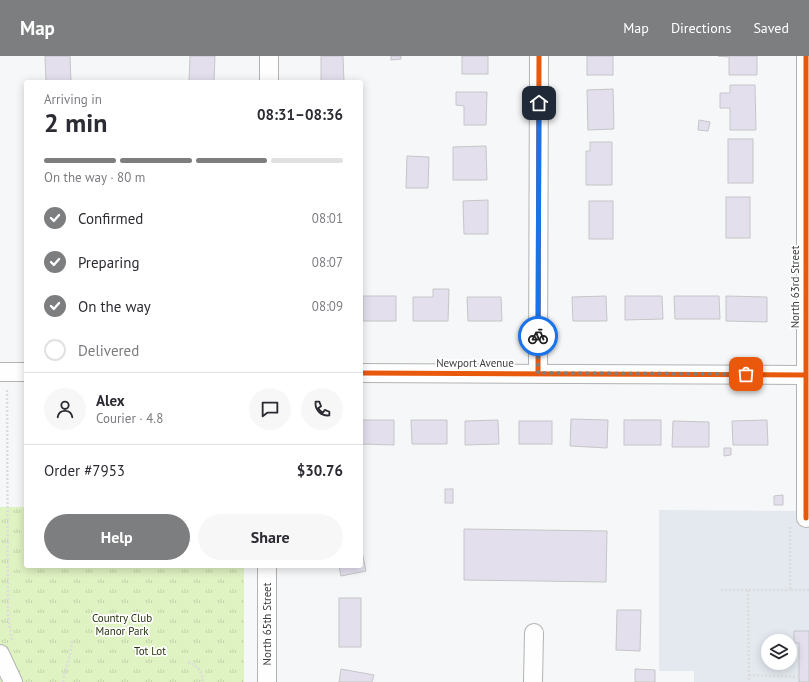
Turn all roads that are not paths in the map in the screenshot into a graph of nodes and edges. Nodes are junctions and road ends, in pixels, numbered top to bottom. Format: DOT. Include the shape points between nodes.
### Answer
graph roads {
  1 [pos="268,56"];
  2 [pos="539,56"];
  3 [pos="806,56"];
  4 [pos="268,80"];
  5 [pos="0,372"];
  6 [pos="24,372"];
  7 [pos="363,373"];
  8 [pos="538,373"];
  9 [pos="805,375"];
  10 [pos="798,522"];
  11 [pos="268,568"];
  12 [pos="534,633"];
  13 [pos="6,650"];
  14 [pos="13,682"];
  15 [pos="267,682"];
  16 [pos="534,682"];
  1 -- 4 [label="street"];
  2 -- 8 [label="street"];
  3 -- 9 [label="street, North 63rd Street"];
  5 -- 6 [label="street"];
  7 -- 8 [label="street, Newport Avenue"];
  8 -- 9 [label="street, Newport Avenue"];
  9 -- 10 [label="street, North 63rd Street"];
  11 -- 15 [label="street, North 65th Street"];
  12 -- 16 [label="street"];
  13 -- 14 [label="street"];
}
